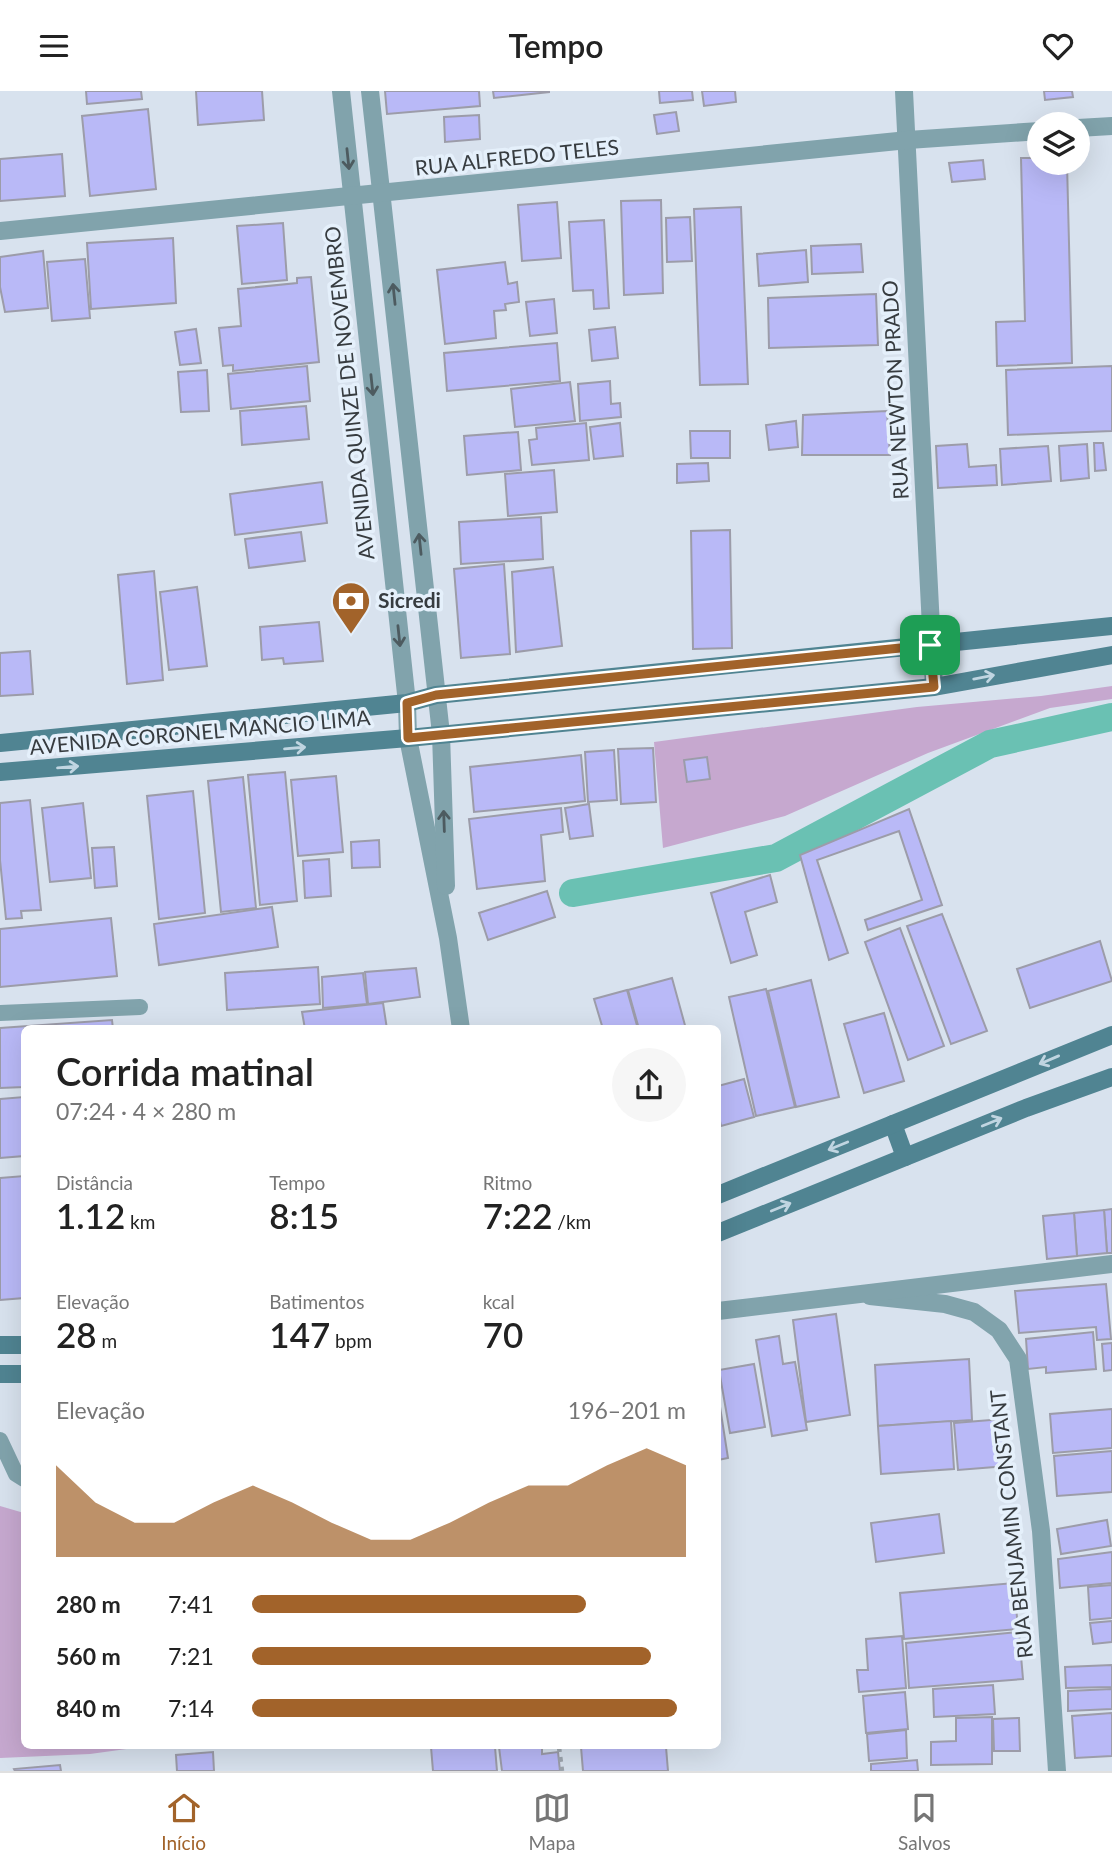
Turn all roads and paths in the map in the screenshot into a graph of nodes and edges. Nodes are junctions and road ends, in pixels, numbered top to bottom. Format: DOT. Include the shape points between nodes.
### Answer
graph roads {
  1 [pos="341,91"];
  2 [pos="370,91"];
  3 [pos="904,91"];
  4 [pos="1112,126"];
  5 [pos="1090,127"];
  6 [pos="1027,132"];
  7 [pos="908,140"];
  8 [pos="383,194"];
  9 [pos="352,197"];
  10 [pos="0,231"];
  11 [pos="1112,626"];
  12 [pos="930,645"];
  13 [pos="1112,655"];
  14 [pos="934,687"];
  15 [pos="436,695"];
  16 [pos="407,703"];
  17 [pos="441,734"];
  18 [pos="408,738"];
  19 [pos="0,743"];
  20 [pos="0,772"];
  21 [pos="448,938"];
  22 [pos="140,1007"];
  23 [pos="0,1013"];
  24 [pos="460,1025"];
  25 [pos="1112,1035"];
  26 [pos="1112,1077"];
  27 [pos="893,1124"];
  28 [pos="905,1157"];
  29 [pos="721,1194"];
  30 [pos="721,1232"];
  31 [pos="1112,1264"];
  32 [pos="870,1296"];
  33 [pos="721,1311"];
  34 [pos="0,1345"];
  35 [pos="21,1345"];
  36 [pos="0,1374"];
  37 [pos="21,1374"];
  38 [pos="0,1440"];
  39 [pos="21,1477"];
  40 [pos="559,1749"];
  41 [pos="562,1771"];
  42 [pos="1057,1771"];
  1 -- 9 [label="street, AVENIDA QUINZE DE NOVEMBRO, one-way"];
  2 -- 8 [label="street, AVENIDA QUINZE DE NOVEMBRO"];
  3 -- 7 [label="street, RUA NEWTON PRADO"];
  4 -- 5 [label="street"];
  6 -- 7 [label="street, RUA ALFREDO TELES"];
  7 -- 8 [label="street, RUA ALFREDO TELES"];
  7 -- 12 [label="street, RUA NEWTON PRADO"];
  8 -- 9 [label="street, RUA ALFREDO TELES"];
  15 -- 8 [label="street, AVENIDA QUINZE DE NOVEMBRO, one-way"];
  9 -- 10 [label="street, RUA ALFREDO TELES"];
  9 -- 16 [label="street, AVENIDA QUINZE DE NOVEMBRO, one-way"];
  11 -- 12 [label="main road, AVENIDA CORONEL MANCIO LIMA"];
  12 -- 14 [label="street, RUA NEWTON PRADO"];
  12 -- 15 [label="main road, AVENIDA CORONEL MANCIO LIMA"];
  14 -- 13 [label="main road, AVENIDA CORONEL MANCIO LIMA, one-way"];
  14 -- 17 [label="main road, AVENIDA CORONEL MANCIO LIMA"];
  15 -- 16 [label="main road, AVENIDA CORONEL MANCIO LIMA"];
  15 -- 17 [label="street, AVENIDA QUINZE DE NOVEMBRO"];
  16 -- 18 [label="street, AVENIDA QUINZE DE NOVEMBRO"];
  16 -- 19 [label="main road, AVENIDA CORONEL MANCIO LIMA"];
  17 -- 18 [label="main road, AVENIDA CORONEL MANCIO LIMA"];
  21 -- 17 [label="street, AVENIDA QUINZE DE NOVEMBRO, one-way"];
  20 -- 18 [label="main road, AVENIDA CORONEL MANCIO LIMA, one-way"];
  18 -- 21 [label="street, AVENIDA QUINZE DE NOVEMBRO"];
  21 -- 24 [label="street, AVENIDA QUINZE DE NOVEMBRO"];
  22 -- 23 [label="lane"];
  25 -- 27 [label="main road, one-way"];
  28 -- 26 [label="main road, one-way"];
  27 -- 28 [label="main road"];
  27 -- 29 [label="main road, one-way"];
  30 -- 28 [label="main road, one-way"];
  31 -- 32 [label="street"];
  32 -- 33 [label="street"];
  32 -- 42 [label="street, RUA BENJAMIN CONSTANT" via="974,1312 999,1330 1018,1359 1041,1531"];
  34 -- 35 [label="main road"];
  36 -- 37 [label="main road"];
  38 -- 39 [label="lane"];
  40 -- 41 [label="path"];
}
